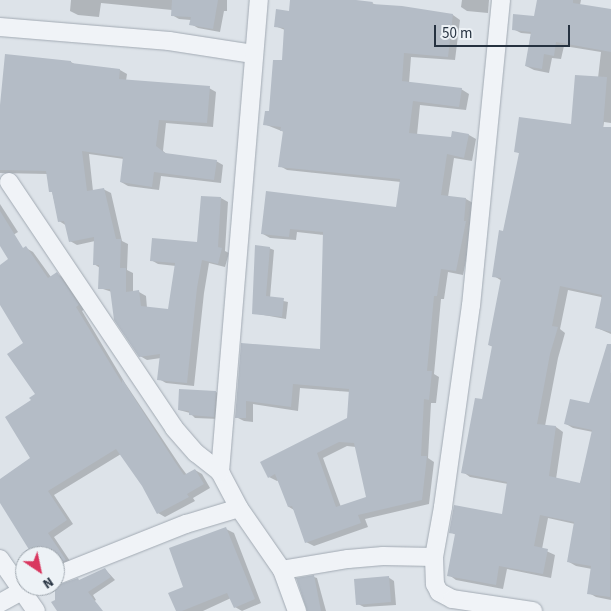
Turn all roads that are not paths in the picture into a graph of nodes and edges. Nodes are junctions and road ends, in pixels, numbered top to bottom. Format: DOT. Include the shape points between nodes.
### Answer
graph roads {
  1 [pos="259,0"];
  2 [pos="501,0"];
  3 [pos="0,27"];
  4 [pos="253,54"];
  5 [pos="9,182"];
  6 [pos="220,472"];
  7 [pos="239,508"];
  8 [pos="434,557"];
  9 [pos="0,558"];
  10 [pos="282,570"];
  11 [pos="65,572"];
  12 [pos="15,575"];
  13 [pos="15,595"];
  14 [pos="30,596"];
  15 [pos="0,603"];
  16 [pos="36,611"];
  17 [pos="297,611"];
  18 [pos="533,611"];
  1 -- 4 [label="street"];
  2 -- 8 [label="street" via="471,305"];
  3 -- 4 [label="street" via="169,41"];
  4 -- 6 [label="street"];
  5 -- 6 [label="street" via="174,428 196,453"];
  6 -- 7 [label="street"];
  7 -- 10 [label="street"];
  7 -- 11 [label="street" via="186,524"];
  8 -- 10 [label="street" via="383,556"];
  8 -- 18 [label="street" via="435,584 444,596"];
  9 -- 12 [label="street"];
  10 -- 17 [label="street"];
  13 -- 15 [label="street"];
  14 -- 16 [label="street"];
}
